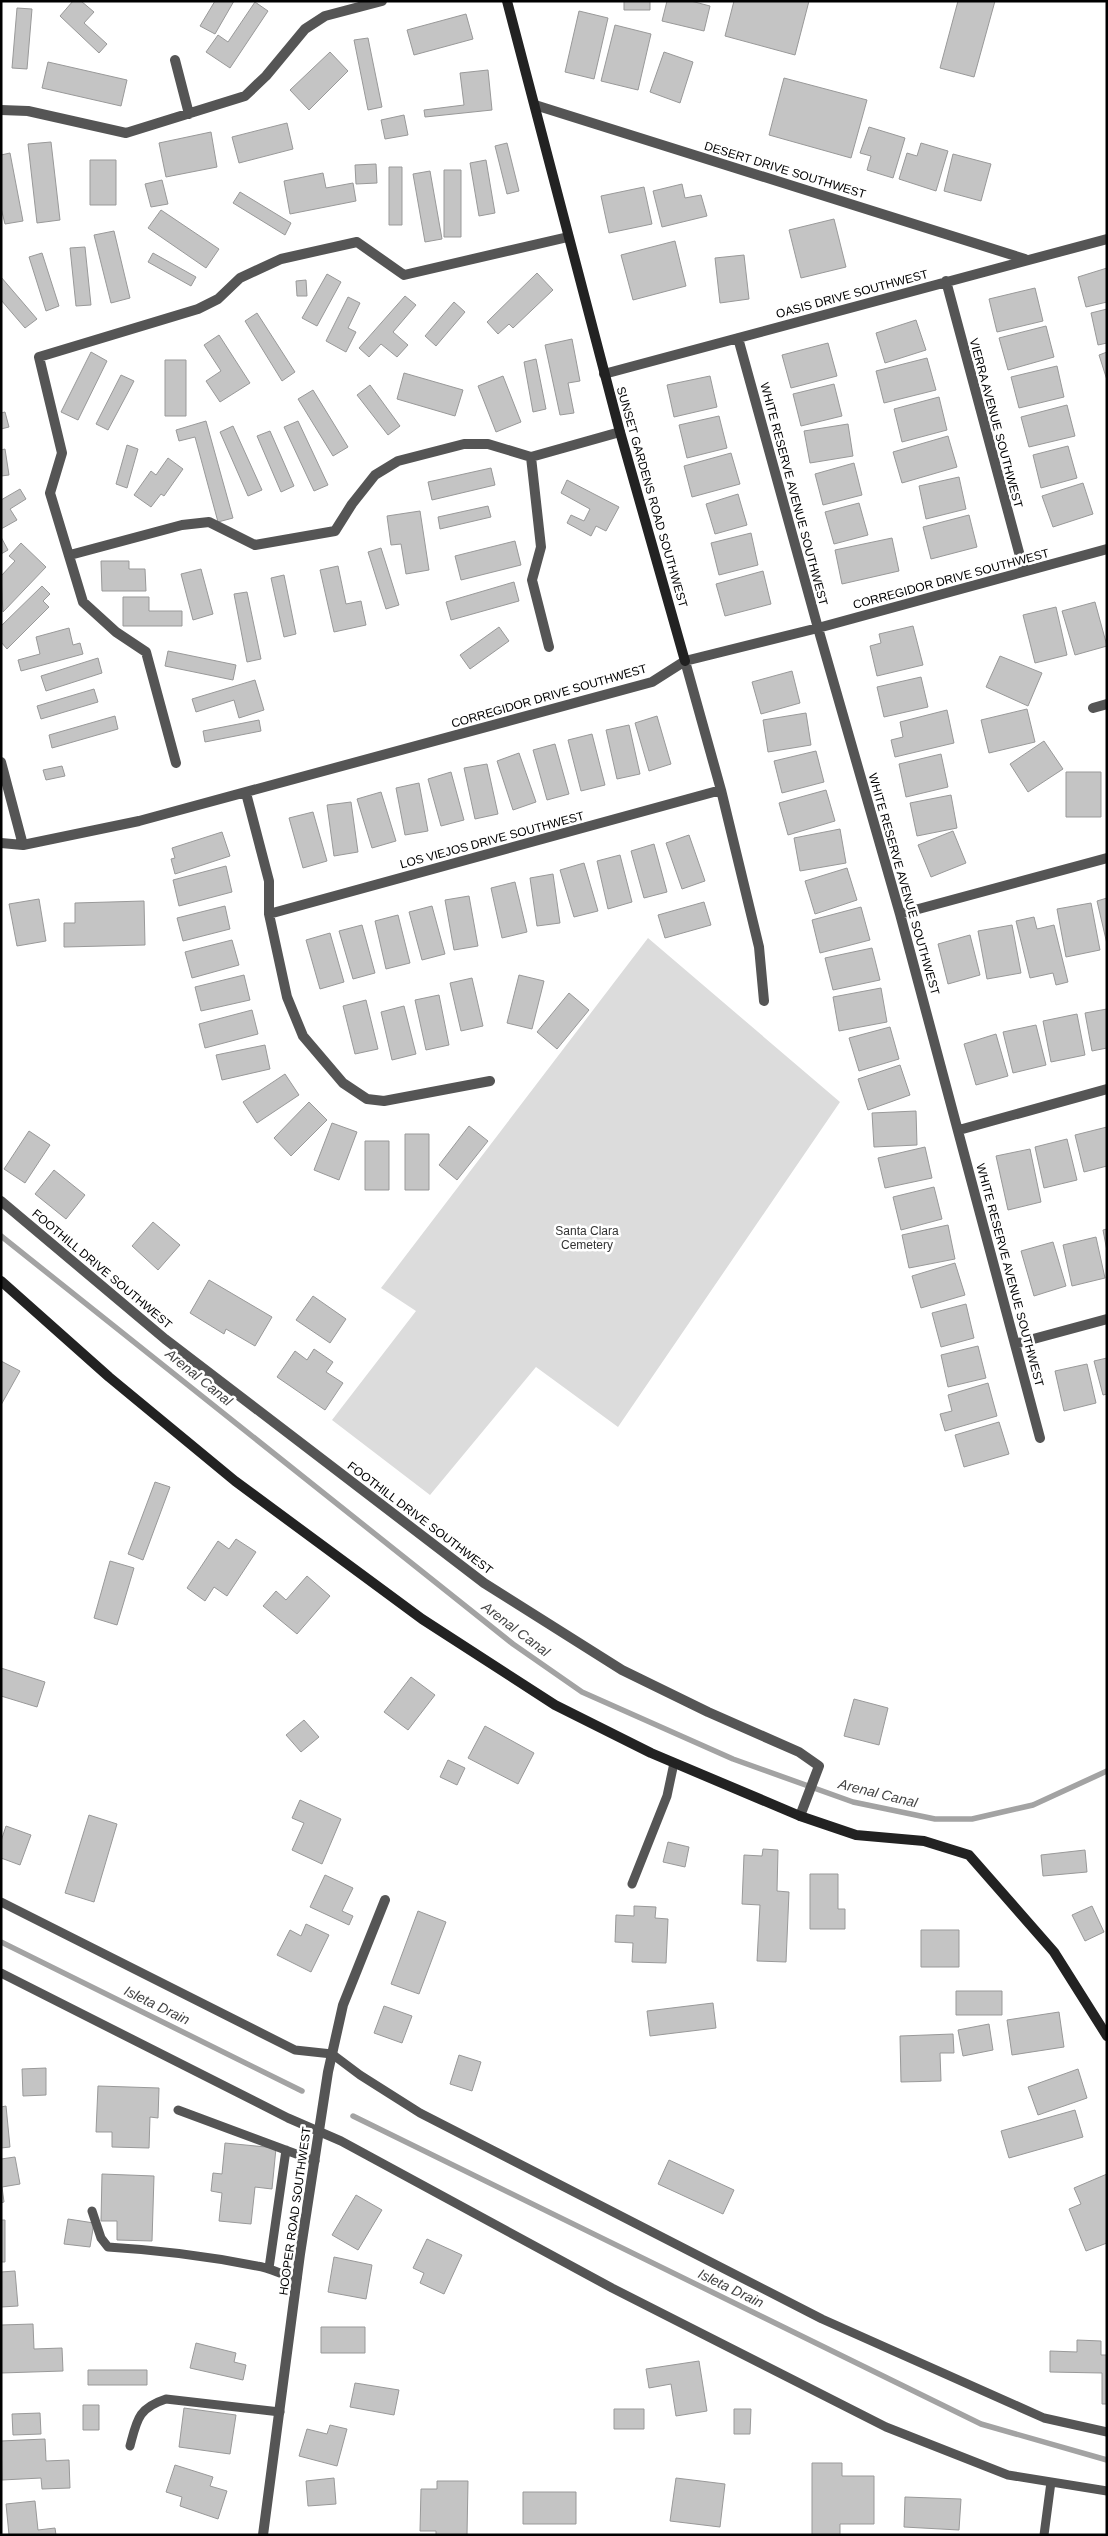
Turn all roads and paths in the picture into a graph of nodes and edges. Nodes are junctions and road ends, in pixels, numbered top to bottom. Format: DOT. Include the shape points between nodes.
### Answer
graph roads {
  1 [pos="382,1"];
  2 [pos="507,1"];
  3 [pos="175,60"];
  4 [pos="536,105"];
  5 [pos="1,110"];
  6 [pos="189,114"];
  7 [pos="568,237"];
  8 [pos="1107,239"];
  9 [pos="1026,259"];
  10 [pos="946,281"];
  11 [pos="738,338"];
  12 [pos="604,374"];
  13 [pos="620,432"];
  14 [pos="531,457"];
  15 [pos="1107,549"];
  16 [pos="70,556"];
  17 [pos="1024,571"];
  18 [pos="818,628"];
  19 [pos="549,647"];
  20 [pos="684,661"];
  21 [pos="1107,704"];
  22 [pos="1093,708"];
  23 [pos="1,762"];
  24 [pos="176,762"];
  25 [pos="721,790"];
  26 [pos="246,793"];
  27 [pos="1,843"];
  28 [pos="23,845"];
  29 [pos="1107,858"];
  30 [pos="270,914"];
  31 [pos="900,914"];
  32 [pos="764,1001"];
  33 [pos="490,1081"];
  34 [pos="1107,1089"];
  35 [pos="959,1130"];
  36 [pos="1,1201"];
  37 [pos="1,1281"];
  38 [pos="1107,1319"];
  39 [pos="1015,1344"];
  40 [pos="1040,1438"];
  41 [pos="674,1763"];
  42 [pos="802,1811"];
  43 [pos="632,1884"];
  44 [pos="385,1900"];
  45 [pos="1,1902"];
  46 [pos="1,1974"];
  47 [pos="1107,2036"];
  48 [pos="332,2054"];
  49 [pos="178,2110"];
  50 [pos="319,2131"];
  51 [pos="286,2150"];
  52 [pos="315,2161"];
  53 [pos="92,2211"];
  54 [pos="268,2268"];
  55 [pos="297,2278"];
  56 [pos="280,2412"];
  57 [pos="1107,2432"];
  58 [pos="130,2446"];
  59 [pos="1051,2482"];
  60 [pos="1107,2491"];
  61 [pos="263,2535"];
  62 [pos="1044,2535"];
  1 -- 6 [label="street" via="325,16 305,29 245,96"];
  2 -- 4 [label="street, SUNSET GARDENS ROAD SOUTHWEST"];
  3 -- 6 [label="street"];
  4 -- 7 [label="street, SUNSET GARDENS ROAD SOUTHWEST"];
  4 -- 9 [label="street, DESERT DRIVE SOUTHWEST"];
  5 -- 6 [label="street" via="28,111 126,132"];
  7 -- 12 [label="street, SUNSET GARDENS ROAD SOUTHWEST"];
  7 -- 16 [label="street" via="404,275 357,242 281,259 240,278 218,299 198,309 39,356 62,453 50,493"];
  8 -- 9 [label="street, OASIS DRIVE SOUTHWEST"];
  9 -- 10 [label="street, OASIS DRIVE SOUTHWEST"];
  10 -- 11 [label="street, OASIS DRIVE SOUTHWEST"];
  10 -- 17 [label="street, VIERRA AVENUE SOUTHWEST"];
  11 -- 12 [label="street, OASIS DRIVE SOUTHWEST"];
  11 -- 18 [label="street, WHITE RESERVE AVENUE SOUTHWEST"];
  12 -- 13 [label="street, SUNSET GARDENS ROAD SOUTHWEST"];
  13 -- 14 [label="street"];
  13 -- 20 [label="street, SUNSET GARDENS ROAD SOUTHWEST"];
  14 -- 16 [label="street" via="488,444 464,444 398,461 375,474 335,531 305,538 255,545 209,522 182,525"];
  14 -- 19 [label="street" via="541,547 532,580"];
  15 -- 17 [label="street, CORREGIDOR DRIVE SOUTHWEST"];
  16 -- 24 [label="street" via="83,602 116,632 146,652"];
  17 -- 18 [label="street, CORREGIDOR DRIVE SOUTHWEST"];
  18 -- 20 [label="street, CORREGIDOR DRIVE SOUTHWEST"];
  18 -- 31 [label="street, WHITE RESERVE AVENUE SOUTHWEST"];
  20 -- 25 [label="street, SUNSET GARDENS ROAD SOUTHWEST"];
  20 -- 26 [label="street, CORREGIDOR DRIVE SOUTHWEST" via="652,682"];
  21 -- 22 [label="street"];
  23 -- 28 [label="street"];
  25 -- 30 [label="street, LOS VIEJOS DRIVE SOUTHWEST"];
  25 -- 32 [label="street, SUNSET GARDENS ROAD SOUTHWEST" via="759,947"];
  26 -- 28 [label="street, CORREGIDOR DRIVE SOUTHWEST" via="139,821"];
  26 -- 30 [label="street" via="269,881"];
  27 -- 28 [label="street, CORREGIDOR DRIVE SOUTHWEST"];
  29 -- 31 [label="street"];
  30 -- 33 [label="street" via="287,997 303,1036 343,1084 367,1099 384,1101"];
  31 -- 35 [label="street, WHITE RESERVE AVENUE SOUTHWEST"];
  34 -- 35 [label="street"];
  35 -- 39 [label="street, WHITE RESERVE AVENUE SOUTHWEST"];
  36 -- 42 [label="street, FOOTHILL DRIVE SOUTHWEST" via="165,1339 484,1582 622,1670 799,1752 819,1766"];
  37 -- 41 [label="street" via="109,1377 235,1481 422,1619 555,1705"];
  38 -- 39 [label="street"];
  39 -- 40 [label="street, WHITE RESERVE AVENUE SOUTHWEST"];
  41 -- 42 [label="street"];
  41 -- 43 [label="lane" via="667,1796"];
  42 -- 47 [label="street" via="856,1835 924,1841 968,1855 1054,1952"];
  44 -- 48 [label="street, HOOPER ROAD SOUTHWEST" via="343,2005"];
  45 -- 48 [label="lane" via="295,2050"];
  46 -- 50 [label="lane"];
  48 -- 50 [label="street, HOOPER ROAD SOUTHWEST"];
  48 -- 57 [label="lane" via="420,2113 822,2319 1044,2418"];
  49 -- 51 [label="lane"];
  50 -- 52 [label="street, HOOPER ROAD SOUTHWEST"];
  50 -- 59 [label="lane" via="612,2288 886,2427 1008,2475"];
  51 -- 52 [label="lane"];
  51 -- 54 [label="lane"];
  52 -- 55 [label="street, HOOPER ROAD SOUTHWEST"];
  53 -- 54 [label="lane" via="101,2238 108,2246 195,2254"];
  54 -- 55 [label="lane"];
  55 -- 56 [label="street, HOOPER ROAD SOUTHWEST"];
  56 -- 58 [label="lane" via="166,2399 142,2412"];
  56 -- 61 [label="street, HOOPER ROAD SOUTHWEST"];
  59 -- 60 [label="lane"];
  59 -- 62 [label="lane"];
}
